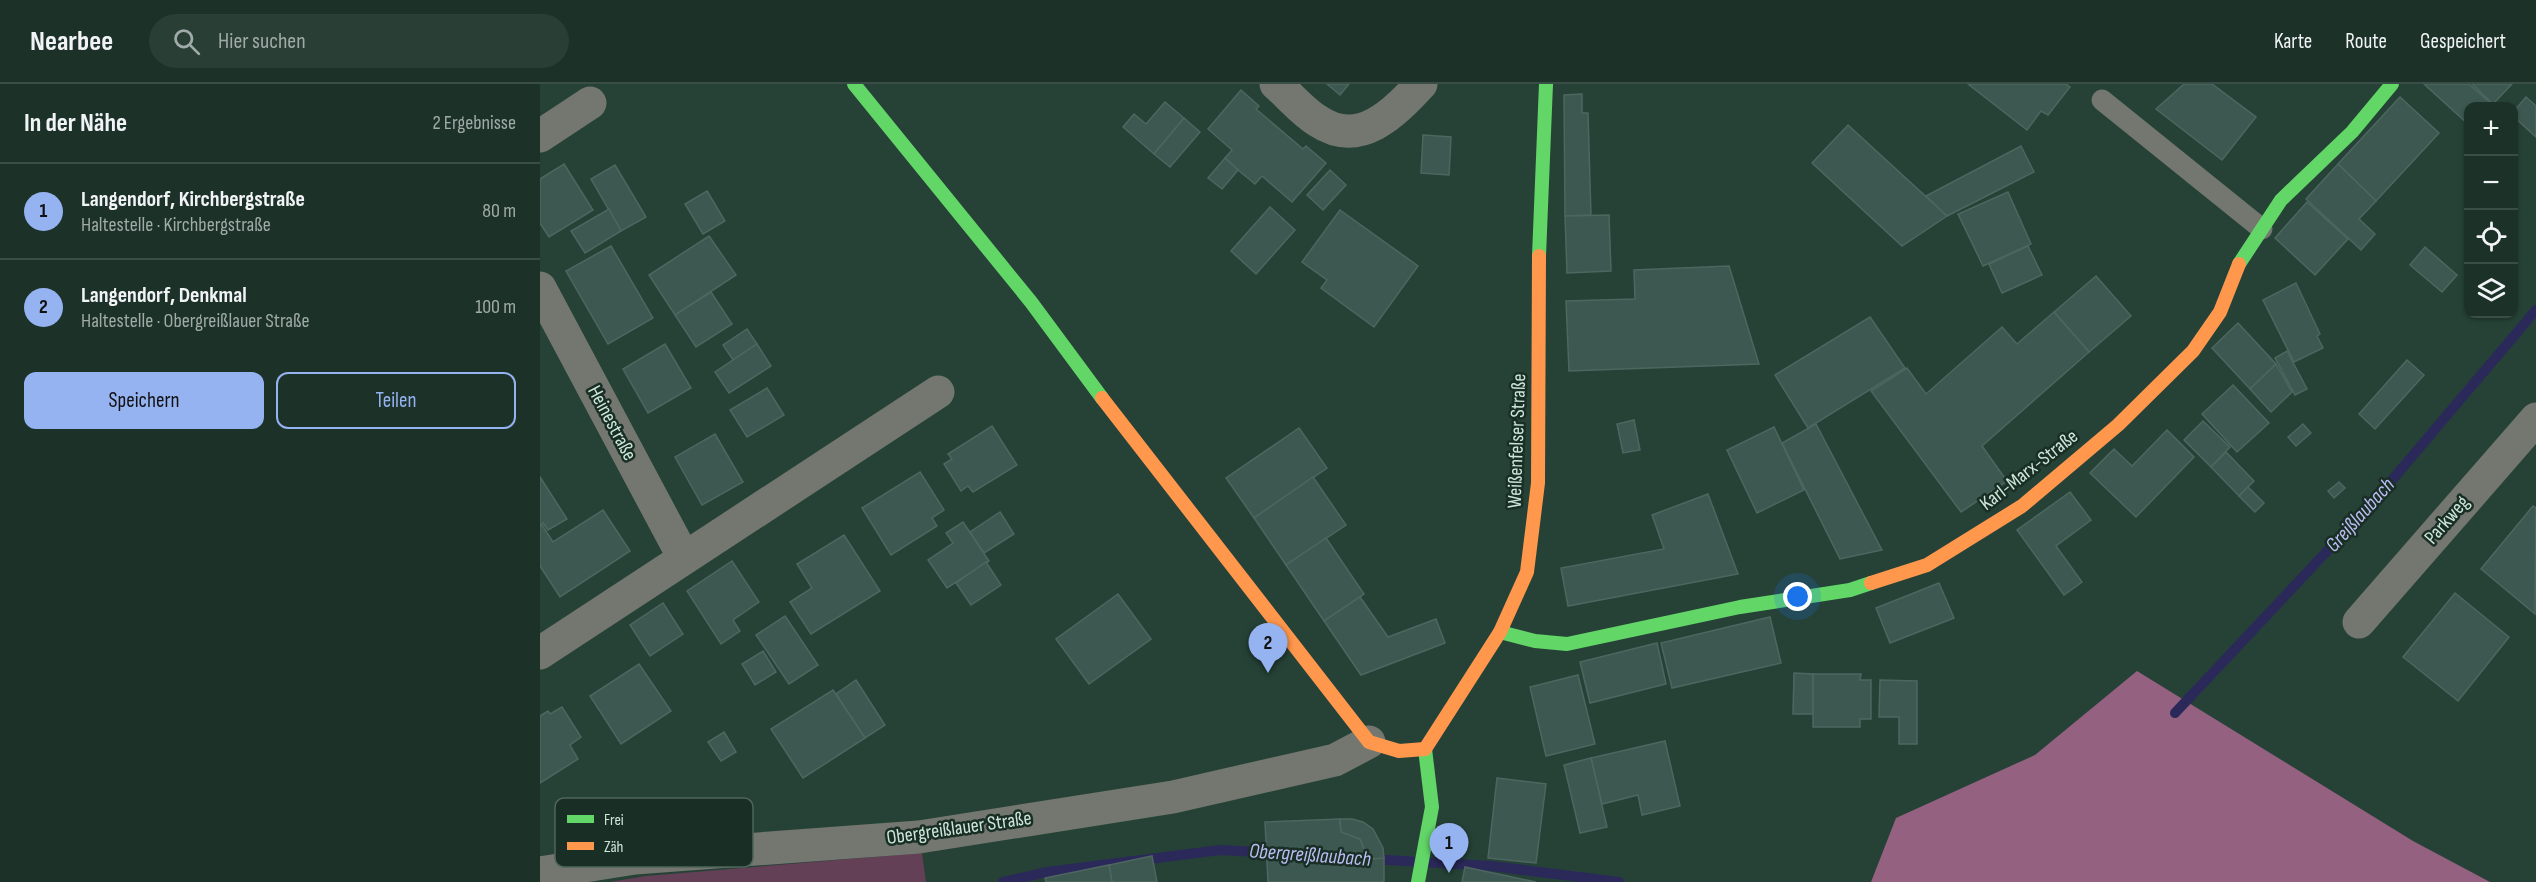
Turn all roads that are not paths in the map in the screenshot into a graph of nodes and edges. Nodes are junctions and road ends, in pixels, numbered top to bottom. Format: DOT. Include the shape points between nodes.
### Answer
graph roads {
  1 [pos="854,84"];
  2 [pos="1276,84"];
  3 [pos="1421,84"];
  4 [pos="1546,84"];
  5 [pos="2392,84"];
  6 [pos="2102,100"];
  7 [pos="590,103"];
  8 [pos="540,136"];
  9 [pos="2262,229"];
  10 [pos="540,288"];
  11 [pos="938,392"];
  12 [pos="2536,419"];
  13 [pos="684,558"];
  14 [pos="2359,622"];
  15 [pos="1500,632"];
  16 [pos="540,653"];
  17 [pos="1369,741"];
  18 [pos="1425,749"];
  19 [pos="753,849"];
  20 [pos="578,867"];
  21 [pos="540,873"];
  22 [pos="1418,882"];
  1 -- 17 [label="street" via="1031,302"];
  2 -- 3 [label="street" via="1318,121 1338,131 1357,130 1390,116"];
  4 -- 15 [label="street, Weißenfelser Straße" via="1539,265 1538,483 1527,572"];
  5 -- 9 [label="street, Karl-Marx-Straße" via="2352,132 2281,200"];
  6 -- 9 [label="lane"];
  7 -- 8 [label="street"];
  9 -- 15 [label="street, Karl-Marx-Straße" via="2240,263 2220,312 2193,351 2118,425 2022,506 1927,565 1850,590 1740,607 1567,644"];
  10 -- 13 [label="street, Heinestraße"];
  11 -- 13 [label="street"];
  12 -- 14 [label="street, Parkweg"];
  13 -- 16 [label="street"];
  15 -- 18 [label="street, Weißenfelser Straße"];
  17 -- 18 [label="street" via="1399,751"];
  17 -- 19 [label="street, Obergreißlauer Straße" via="1335,760 1173,796 919,837"];
  18 -- 22 [label="street" via="1432,807"];
  20 -- 21 [label="street, Obergreißlauer Straße"];
}
